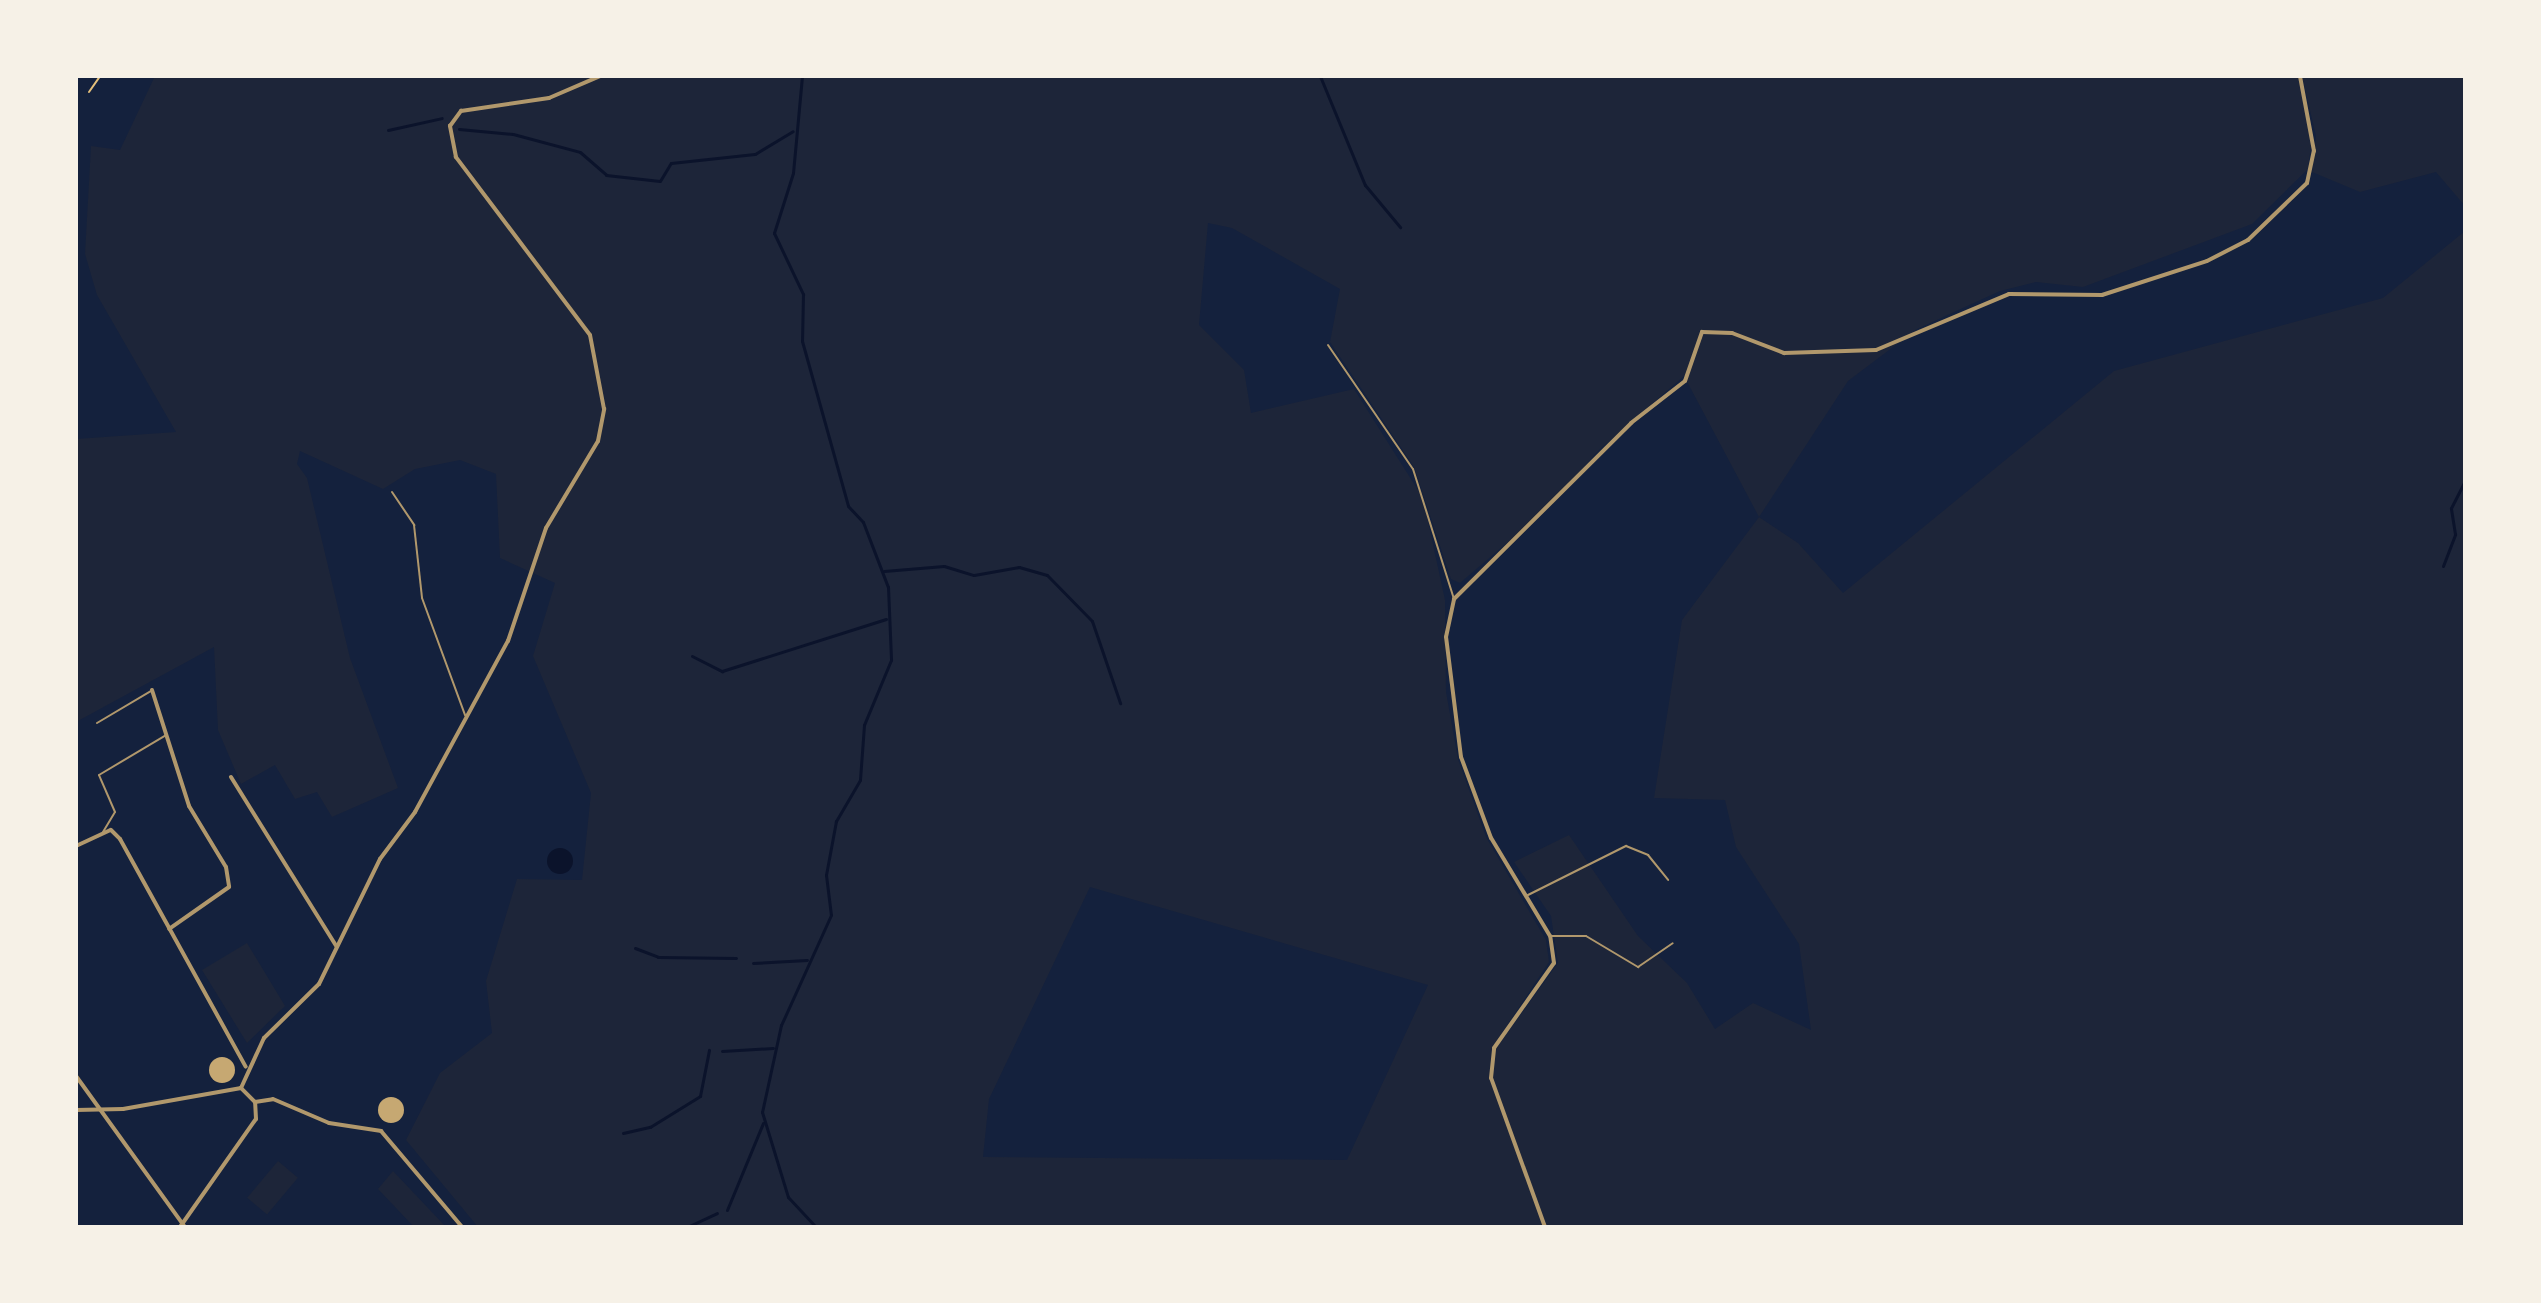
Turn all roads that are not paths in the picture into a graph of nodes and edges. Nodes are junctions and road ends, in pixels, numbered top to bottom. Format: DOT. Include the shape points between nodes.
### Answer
graph roads {
  1 [pos="600,76"];
  2 [pos="2300,76"];
  3 [pos="1328,345"];
  4 [pos="392,492"];
  5 [pos="1454,599"];
  6 [pos="152,690"];
  7 [pos="465,715"];
  8 [pos="97,723"];
  9 [pos="166,735"];
  10 [pos="231,777"];
  11 [pos="103,833"];
  12 [pos="76,846"];
  13 [pos="1668,880"];
  14 [pos="1528,895"];
  15 [pos="169,929"];
  16 [pos="1550,936"];
  17 [pos="1673,943"];
  18 [pos="337,947"];
  19 [pos="246,1067"];
  20 [pos="76,1076"];
  21 [pos="241,1088"];
  22 [pos="255,1102"];
  23 [pos="76,1110"];
  24 [pos="101,1111"];
  25 [pos="183,1226"];
  26 [pos="462,1227"];
  27 [pos="1545,1227"];
  1 -- 7 [label="street" via="549,98 461,111 450,126 456,157 590,335 604,409 598,441 546,528 508,641"];
  2 -- 5 [label="street" via="2314,151 2307,183 2248,240 2207,261 2102,295 2009,294 1876,350 1784,353 1732,333 1702,332 1685,381 1631,423"];
  3 -- 5 [label="lane" via="1413,469"];
  4 -- 7 [label="lane" via="414,525 422,598"];
  5 -- 14 [label="street" via="1446,651 1461,757 1491,838"];
  6 -- 8 [label="lane"];
  6 -- 9 [label="street"];
  7 -- 18 [label="street"];
  9 -- 11 [label="lane" via="99,775 115,812"];
  9 -- 15 [label="street" via="189,806 226,867 229,887"];
  10 -- 18 [label="street"];
  11 -- 12 [label="street"];
  11 -- 15 [label="street" via="111,830 120,839"];
  13 -- 14 [label="lane" via="1648,855 1626,846"];
  14 -- 16 [label="street"];
  15 -- 19 [label="street"];
  16 -- 17 [label="lane" via="1586,936 1638,967"];
  16 -- 27 [label="street" via="1554,963 1494,1048 1491,1078"];
  18 -- 19 [label="street" via="319,984"];
  19 -- 21 [label="street"];
  20 -- 24 [label="street"];
  21 -- 22 [label="street"];
  21 -- 24 [label="street"];
  22 -- 25 [label="street" via="256,1119"];
  22 -- 26 [label="street" via="273,1099 329,1123 381,1131"];
  23 -- 24 [label="street"];
  24 -- 25 [label="street"];
}
